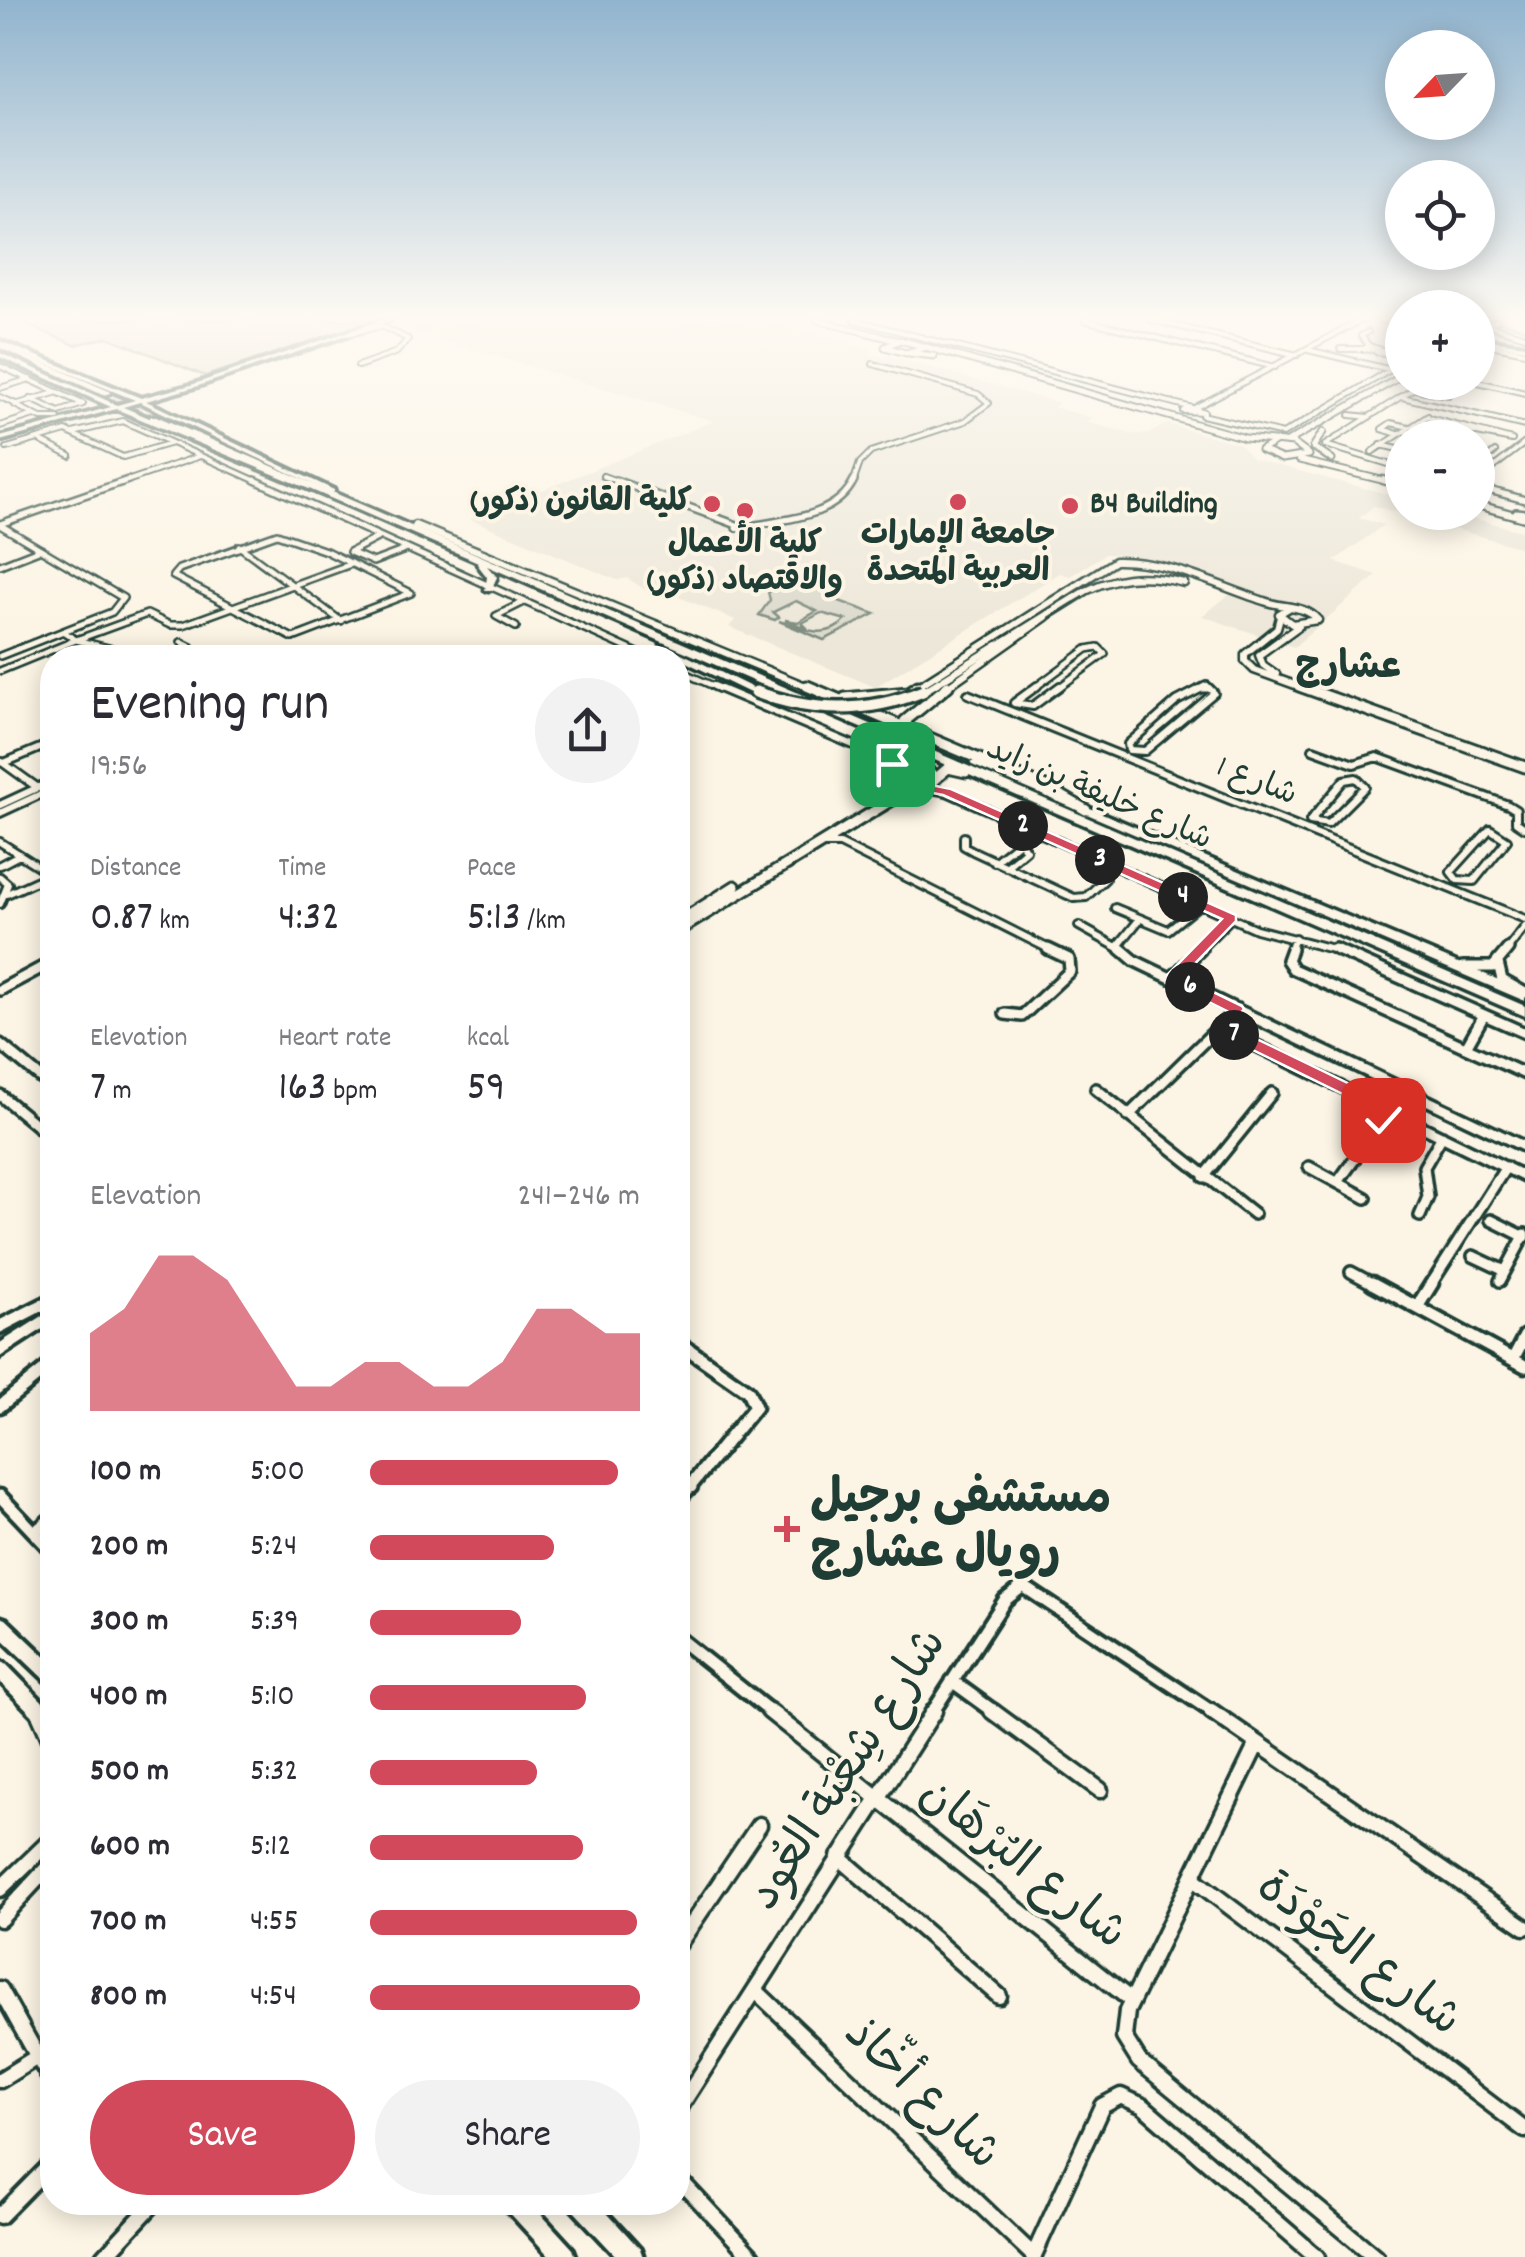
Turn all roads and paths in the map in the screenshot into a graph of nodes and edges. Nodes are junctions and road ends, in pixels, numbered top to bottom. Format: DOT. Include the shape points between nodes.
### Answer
graph roads {
  1 [pos="27,425"];
  2 [pos="39,425"];
  3 [pos="98,425"];
  4 [pos="131,425"];
  5 [pos="175,425"];
  6 [pos="182,425"];
  7 [pos="183,425"];
  8 [pos="194,425"];
  9 [pos="955,425"];
  10 [pos="1177,425"];
  11 [pos="1200,425"];
  12 [pos="1246,425"];
  13 [pos="1302,425"];
  14 [pos="1320,425"];
  15 [pos="1328,425"];
  16 [pos="1351,425"];
  17 [pos="1385,426"];
  18 [pos="1314,430"];
  19 [pos="1385,430"];
  20 [pos="73,432"];
  21 [pos="1322,432"];
  22 [pos="1236,435"];
  23 [pos="0,436"];
  24 [pos="36,439"];
  25 [pos="1279,442"];
  26 [pos="172,443"];
  27 [pos="1385,443"];
  28 [pos="1525,443"];
  29 [pos="1382,445"];
  30 [pos="6,448"];
  31 [pos="1385,448"];
  32 [pos="1261,450"];
  33 [pos="1307,450"];
  34 [pos="1372,452"];
  35 [pos="70,456"];
  36 [pos="200,456"];
  37 [pos="1385,457"];
  38 [pos="1295,460"];
  39 [pos="1350,466"];
  40 [pos="1495,467"];
  41 [pos="603,476"];
  42 [pos="1385,477"];
  43 [pos="1385,479"];
  44 [pos="332,491"];
  45 [pos="1495,492"];
  46 [pos="1525,500"];
  47 [pos="1495,507"];
  48 [pos="1523,514"];
  49 [pos="377,515"];
  50 [pos="0,524"];
  51 [pos="415,525"];
  52 [pos="378,538"];
  53 [pos="239,546"];
  54 [pos="41,549"];
  55 [pos="405,550"];
  56 [pos="458,550"];
  57 [pos="351,564"];
  58 [pos="0,565"];
  59 [pos="1174,571"];
  60 [pos="514,574"];
  61 [pos="1184,576"];
  62 [pos="292,585"];
  63 [pos="488,588"];
  64 [pos="1081,593"];
  65 [pos="1216,594"];
  66 [pos="1246,596"];
  67 [pos="1046,602"];
  68 [pos="522,603"];
  69 [pos="228,606"];
  70 [pos="1289,608"];
  71 [pos="1035,609"];
  72 [pos="1279,616"];
  73 [pos="342,621"];
  74 [pos="1304,625"];
  75 [pos="516,627"];
  76 [pos="64,632"];
  77 [pos="76,640"];
  78 [pos="181,642"];
  79 [pos="64,645"];
  80 [pos="96,645"];
  81 [pos="188,645"];
  82 [pos="619,645"];
  83 [pos="660,645"];
  84 [pos="680,645"];
  85 [pos="690,649"];
  86 [pos="40,655"];
  87 [pos="0,656"];
  88 [pos="690,660"];
  89 [pos="0,671"];
  90 [pos="1052,674"];
  91 [pos="690,675"];
  92 [pos="1068,680"];
  93 [pos="817,689"];
  94 [pos="909,692"];
  95 [pos="968,694"];
  96 [pos="914,709"];
  97 [pos="1015,709"];
  98 [pos="1162,716"];
  99 [pos="1179,722"];
  100 [pos="910,729"];
  101 [pos="890,735"];
  102 [pos="40,748"];
  103 [pos="1313,749"];
  104 [pos="1128,754"];
  105 [pos="2,762"];
  106 [pos="1525,764"];
  107 [pos="907,773"];
  108 [pos="934,779"];
  109 [pos="998,784"];
  110 [pos="918,787"];
  111 [pos="38,788"];
  112 [pos="947,792"];
  113 [pos="40,795"];
  114 [pos="1330,795"];
  115 [pos="1350,802"];
  116 [pos="0,805"];
  117 [pos="1086,810"];
  118 [pos="0,813"];
  119 [pos="1311,828"];
  120 [pos="1525,828"];
  121 [pos="1033,831"];
  122 [pos="834,833"];
  123 [pos="964,837"];
  124 [pos="0,842"];
  125 [pos="1019,842"];
  126 [pos="840,844"];
  127 [pos="812,848"];
  128 [pos="1471,848"];
  129 [pos="19,855"];
  130 [pos="1494,857"];
  131 [pos="994,862"];
  132 [pos="0,865"];
  133 [pos="1006,867"];
  134 [pos="40,868"];
  135 [pos="0,877"];
  136 [pos="1105,879"];
  137 [pos="40,880"];
  138 [pos="1459,881"];
  139 [pos="1452,890"];
  140 [pos="7,894"];
  141 [pos="0,904"];
  142 [pos="1200,904"];
  143 [pos="1115,908"];
  144 [pos="690,914"];
  145 [pos="1231,918"];
  146 [pos="1525,919"];
  147 [pos="1139,920"];
  148 [pos="690,924"];
  149 [pos="1079,926"];
  150 [pos="1525,927"];
  151 [pos="1295,938"];
  152 [pos="1118,946"];
  153 [pos="1432,956"];
  154 [pos="1498,964"];
  155 [pos="40,968"];
  156 [pos="1172,978"];
  157 [pos="0,990"];
  158 [pos="1525,995"];
  159 [pos="1237,1009"];
  160 [pos="1525,1011"];
  161 [pos="1005,1014"];
  162 [pos="1484,1014"];
  163 [pos="1220,1028"];
  164 [pos="1525,1033"];
  165 [pos="0,1044"];
  166 [pos="1466,1047"];
  167 [pos="1525,1074"];
  168 [pos="40,1077"];
  169 [pos="1096,1089"];
  170 [pos="1272,1093"];
  171 [pos="0,1095"];
  172 [pos="1424,1098"];
  173 [pos="1390,1110"];
  174 [pos="1128,1116"];
  175 [pos="1410,1120"];
  176 [pos="38,1126"];
  177 [pos="1442,1136"];
  178 [pos="1525,1147"];
  179 [pos="1309,1167"];
  180 [pos="1506,1167"];
  181 [pos="1204,1176"];
  182 [pos="1525,1177"];
  183 [pos="1338,1182"];
  184 [pos="1366,1198"];
  185 [pos="1254,1214"];
  186 [pos="1420,1216"];
  187 [pos="1490,1220"];
  188 [pos="1525,1236"];
  189 [pos="1473,1256"];
  190 [pos="1351,1272"];
  191 [pos="1417,1306"];
  192 [pos="40,1307"];
  193 [pos="40,1323"];
  194 [pos="0,1330"];
  195 [pos="1525,1336"];
  196 [pos="0,1348"];
  197 [pos="690,1350"];
  198 [pos="1513,1359"];
  199 [pos="1525,1366"];
  200 [pos="40,1374"];
  201 [pos="0,1406"];
  202 [pos="691,1486"];
  203 [pos="0,1496"];
  204 [pos="40,1528"];
  205 [pos="35,1532"];
  206 [pos="40,1538"];
  207 [pos="2,1625"];
  208 [pos="690,1648"];
  209 [pos="40,1663"];
  210 [pos="0,1670"];
  211 [pos="952,1681"];
  212 [pos="38,1708"];
  213 [pos="40,1713"];
  214 [pos="1257,1744"];
  215 [pos="1100,1790"];
  216 [pos="874,1798"];
  217 [pos="759,1825"];
  218 [pos="40,1851"];
  219 [pos="840,1857"];
  220 [pos="40,1874"];
  221 [pos="1192,1878"];
  222 [pos="1,1889"];
  223 [pos="12,1902"];
  224 [pos="0,1919"];
  225 [pos="690,1927"];
  226 [pos="1525,1927"];
  227 [pos="0,1989"];
  228 [pos="755,1990"];
  229 [pos="999,1996"];
  230 [pos="1132,2002"];
  231 [pos="37,2057"];
  232 [pos="40,2062"];
  233 [pos="0,2080"];
  234 [pos="690,2091"];
  235 [pos="1525,2130"];
  236 [pos="40,2175"];
  237 [pos="690,2191"];
  238 [pos="142,2215"];
  239 [pos="527,2215"];
  240 [pos="593,2215"];
  241 [pos="0,2216"];
  242 [pos="1033,2256"];
  243 [pos="104,2257"];
  244 [pos="565,2257"];
  245 [pos="632,2257"];
  246 [pos="752,2257"];
  247 [pos="1317,2257"];
  248 [pos="1376,2257"];
  1 -- 23 [label="main road"];
  2 -- 23 [label="main road"];
  3 -- 20 [label="street"];
  4 -- 26 [label="street"];
  5 -- 49 [label="main road"];
  6 -- 49 [label="highway, شارع خليفة بن زايد"];
  7 -- 44 [label="highway, شارع خليفة بن زايد"];
  8 -- 44 [label="main road"];
  9 -- 41 [label="street" via="866,455 837,502 750,526"];
  10 -- 32 [label="street"];
  11 -- 22 [label="street"];
  12 -- 13 [label="street" via="1280,434"];
  14 -- 18 [label="street"];
  15 -- 21 [label="street"];
  16 -- 37 [label="street" via="1326,444"];
  17 -- 19 [label="street"];
  18 -- 22 [label="street" via="1283,439"];
  18 -- 25 [label="street"];
  20 -- 24 [label="street"];
  20 -- 26 [label="street" via="125,457"];
  21 -- 33 [label="street"];
  21 -- 39 [label="street" via="1314,450"];
  22 -- 25 [label="street"];
  24 -- 30 [label="street"];
  24 -- 35 [label="street"];
  25 -- 32 [label="street"];
  25 -- 33 [label="street"];
  26 -- 36 [label="street"];
  27 -- 29 [label="street"];
  28 -- 40 [label="street"];
  29 -- 31 [label="street"];
  29 -- 34 [label="street"];
  32 -- 38 [label="street"];
  33 -- 38 [label="street"];
  33 -- 39 [label="street"];
  36 -- 50 [label="street"];
  36 -- 52 [label="street"];
  38 -- 43 [label="street"];
  39 -- 42 [label="street"];
  44 -- 51 [label="highway, شارع خليفة بن زايد"];
  45 -- 46 [label="street"];
  47 -- 48 [label="street"];
  49 -- 56 [label="highway, شارع خليفة بن زايد"];
  50 -- 54 [label="street"];
  51 -- 93 [label="street"];
  51 -- 117 [label="highway, شارع خليفة بن زايد"];
  52 -- 55 [label="street"];
  52 -- 55 [label="street" via="350,552 372,562"];
  53 -- 57 [label="street" via="278,534"];
  53 -- 62 [label="street"];
  53 -- 69 [label="street" via="173,574"];
  54 -- 58 [label="street"];
  54 -- 76 [label="street" via="123,598 112,612"];
  55 -- 63 [label="street"];
  56 -- 60 [label="highway, شارع خليفة بن زايد"];
  56 -- 63 [label="highway" via="487,567"];
  57 -- 62 [label="street"];
  57 -- 73 [label="street" via="412,593"];
  59 -- 61 [label="street"];
  59 -- 67 [label="street" via="1111,558"];
  59 -- 71 [label="street" via="1109,556 1057,587"];
  60 -- 83 [label="highway, bridge"];
  60 -- 84 [label="highway, شارع خليفة بن زايد"];
  61 -- 66 [label="street"];
  61 -- 67 [label="street" via="1115,560"];
  61 -- 71 [label="street" via="1121,562"];
  62 -- 69 [label="street"];
  62 -- 73 [label="street"];
  63 -- 68 [label="street"];
  64 -- 65 [label="street" via="1111,579 1142,576"];
  64 -- 88 [label="highway, bridge" via="924,692 889,704 845,709 787,703"];
  64 -- 96 [label="street"];
  65 -- 66 [label="street"];
  65 -- 72 [label="street"];
  66 -- 70 [label="street"];
  67 -- 71 [label="street"];
  68 -- 75 [label="street" via="496,616"];
  68 -- 82 [label="street"];
  69 -- 73 [label="street" via="290,638"];
  69 -- 77 [label="street" via="178,626 142,614"];
  70 -- 72 [label="street"];
  70 -- 74 [label="street" via="1317,617"];
  71 -- 94 [label="street"];
  72 -- 74 [label="street"];
  72 -- 106 [label="street" via="1277,628 1245,654 1257,672"];
  74 -- 106 [label="street" via="1261,652 1266,668"];
  76 -- 77 [label="street"];
  76 -- 87 [label="street"];
  77 -- 79 [label="street"];
  77 -- 80 [label="street"];
  78 -- 81 [label="street"];
  85 -- 101 [label="highway, شارع خليفة بن زايد"];
  86 -- 89 [label="street"];
  90 -- 92 [label="street"];
  90 -- 92 [label="street" via="1089,648 1105,650"];
  90 -- 97 [label="street" via="1014,700"];
  91 -- 107 [label="street"];
  92 -- 97 [label="street" via="1033,706"];
  93 -- 94 [label="street" via="860,699"];
  93 -- 100 [label="street"];
  94 -- 96 [label="street" via="893,704"];
  95 -- 97 [label="street, شارع 1"];
  96 -- 100 [label="street" via="906,718"];
  97 -- 104 [label="street, شارع 1"];
  98 -- 99 [label="street"];
  98 -- 99 [label="street" via="1198,687 1214,690"];
  98 -- 104 [label="street" via="1128,744"];
  99 -- 104 [label="street" via="1145,751"];
  100 -- 117 [label="street"];
  101 -- 107 [label="street" via="926,756"];
  101 -- 109 [label="highway, شارع خليفة بن زايد"];
  102 -- 105 [label="street"];
  103 -- 120 [label="street" via="1354,764 1377,757 1508,805"];
  104 -- 119 [label="street, شارع 1"];
  105 -- 111 [label="street"];
  107 -- 108 [label="street" via="929,771"];
  107 -- 110 [label="street"];
  107 -- 144 [label="street"];
  108 -- 109 [label="street" via="951,768"];
  108 -- 110 [label="street"];
  108 -- 112 [label="street"];
  109 -- 160 [label="highway, شارع خليفة بن زايد"];
  110 -- 112 [label="street"];
  110 -- 122 [label="street"];
  111 -- 116 [label="street"];
  112 -- 121 [label="street"];
  113 -- 118 [label="street"];
  114 -- 115 [label="street"];
  114 -- 115 [label="street" via="1345,779 1362,780 1366,787"];
  114 -- 119 [label="street" via="1309,817"];
  115 -- 119 [label="street" via="1328,824"];
  117 -- 153 [label="highway, شارع خليفة بن زايد"];
  119 -- 139 [label="street, شارع 1"];
  121 -- 125 [label="street"];
  121 -- 142 [label="street"];
  122 -- 126 [label="street"];
  122 -- 127 [label="street"];
  123 -- 131 [label="street" via="964,846"];
  124 -- 129 [label="street"];
  125 -- 131 [label="street"];
  125 -- 133 [label="street" via="1026,850"];
  126 -- 127 [label="street"];
  126 -- 161 [label="street" via="1070,959 1070,971 1022,1016"];
  127 -- 148 [label="street"];
  128 -- 130 [label="street"];
  128 -- 130 [label="street" via="1484,831 1500,832 1507,840"];
  128 -- 138 [label="street" via="1451,872"];
  129 -- 132 [label="street"];
  129 -- 134 [label="street"];
  130 -- 138 [label="street" via="1474,881"];
  131 -- 133 [label="street"];
  133 -- 136 [label="street" via="1077,898"];
  135 -- 140 [label="street"];
  137 -- 140 [label="street"];
  138 -- 139 [label="street"];
  139 -- 146 [label="street, شارع 1"];
  140 -- 141 [label="street"];
  142 -- 145 [label="street"];
  142 -- 147 [label="street" via="1173,929"];
  143 -- 147 [label="street"];
  145 -- 151 [label="street"];
  145 -- 156 [label="street"];
  147 -- 152 [label="street"];
  149 -- 152 [label="street"];
  150 -- 154 [label="street"];
  151 -- 162 [label="street"];
  151 -- 166 [label="street" via="1287,960 1292,969"];
  152 -- 156 [label="street" via="1135,962"];
  153 -- 154 [label="street" via="1477,970"];
  153 -- 158 [label="highway, شارع خليفة بن زايد"];
  154 -- 158 [label="street" via="1502,980"];
  155 -- 157 [label="street"];
  156 -- 159 [label="street"];
  159 -- 163 [label="street"];
  159 -- 172 [label="street"];
  162 -- 164 [label="street"];
  162 -- 166 [label="street"];
  163 -- 173 [label="street"];
  163 -- 174 [label="street"];
  165 -- 168 [label="street"];
  166 -- 167 [label="street"];
  169 -- 174 [label="street"];
  170 -- 181 [label="street"];
  171 -- 176 [label="street"];
  172 -- 175 [label="street"];
  172 -- 178 [label="street"];
  173 -- 175 [label="street"];
  173 -- 183 [label="street"];
  174 -- 181 [label="street"];
  175 -- 177 [label="street"];
  177 -- 180 [label="street"];
  177 -- 186 [label="street" via="1424,1167 1428,1197"];
  179 -- 183 [label="street"];
  180 -- 182 [label="street"];
  180 -- 191 [label="street"];
  181 -- 185 [label="street"];
  183 -- 184 [label="street"];
  187 -- 188 [label="street"];
  188 -- 189 [label="street" via="1502,1276"];
  190 -- 191 [label="street"];
  191 -- 198 [label="street"];
  192 -- 194 [label="main road"];
  193 -- 196 [label="main road"];
  195 -- 198 [label="street"];
  197 -- 202 [label="street" via="748,1391 754,1403 752,1416"];
  198 -- 199 [label="street"];
  200 -- 201 [label="street"];
  203 -- 205 [label="street"];
  204 -- 205 [label="street"];
  205 -- 206 [label="street"];
  207 -- 209 [label="main road"];
  208 -- 216 [label="street, شارع البُرْهَان"];
  210 -- 212 [label="main road"];
  211 -- 214 [label="street, شارع شِعْبَة العُود" via="1008,1596 1027,1587"];
  211 -- 215 [label="street"];
  211 -- 216 [label="street, شارع شِعْبَة العُود"];
  212 -- 213 [label="street"];
  214 -- 221 [label="street"];
  214 -- 226 [label="street, شارع شِعْبَة العُود"];
  216 -- 219 [label="street, شارع شِعْبَة العُود"];
  216 -- 230 [label="street, شارع البُرْهَان"];
  217 -- 225 [label="street"];
  218 -- 222 [label="street"];
  219 -- 228 [label="street, شارع شِعْبَة العُود"];
  219 -- 229 [label="street"];
  220 -- 223 [label="street"];
  221 -- 230 [label="street"];
  221 -- 235 [label="street, شارع الجَوْدَة"];
  222 -- 223 [label="street"];
  223 -- 224 [label="street"];
  227 -- 231 [label="street"];
  228 -- 234 [label="street, شارع شِعْبَة العُود"];
  228 -- 242 [label="street, شارع أخّاذ"];
  230 -- 248 [label="street" via="1124,2030 1134,2056"];
  231 -- 232 [label="street"];
  231 -- 233 [label="street"];
  236 -- 241 [label="street"];
  237 -- 246 [label="street"];
  238 -- 243 [label="street"];
  239 -- 244 [label="main road"];
  240 -- 245 [label="main road"];
  242 -- 247 [label="street" via="1098,2113 1121,2096 1143,2106"];
}
